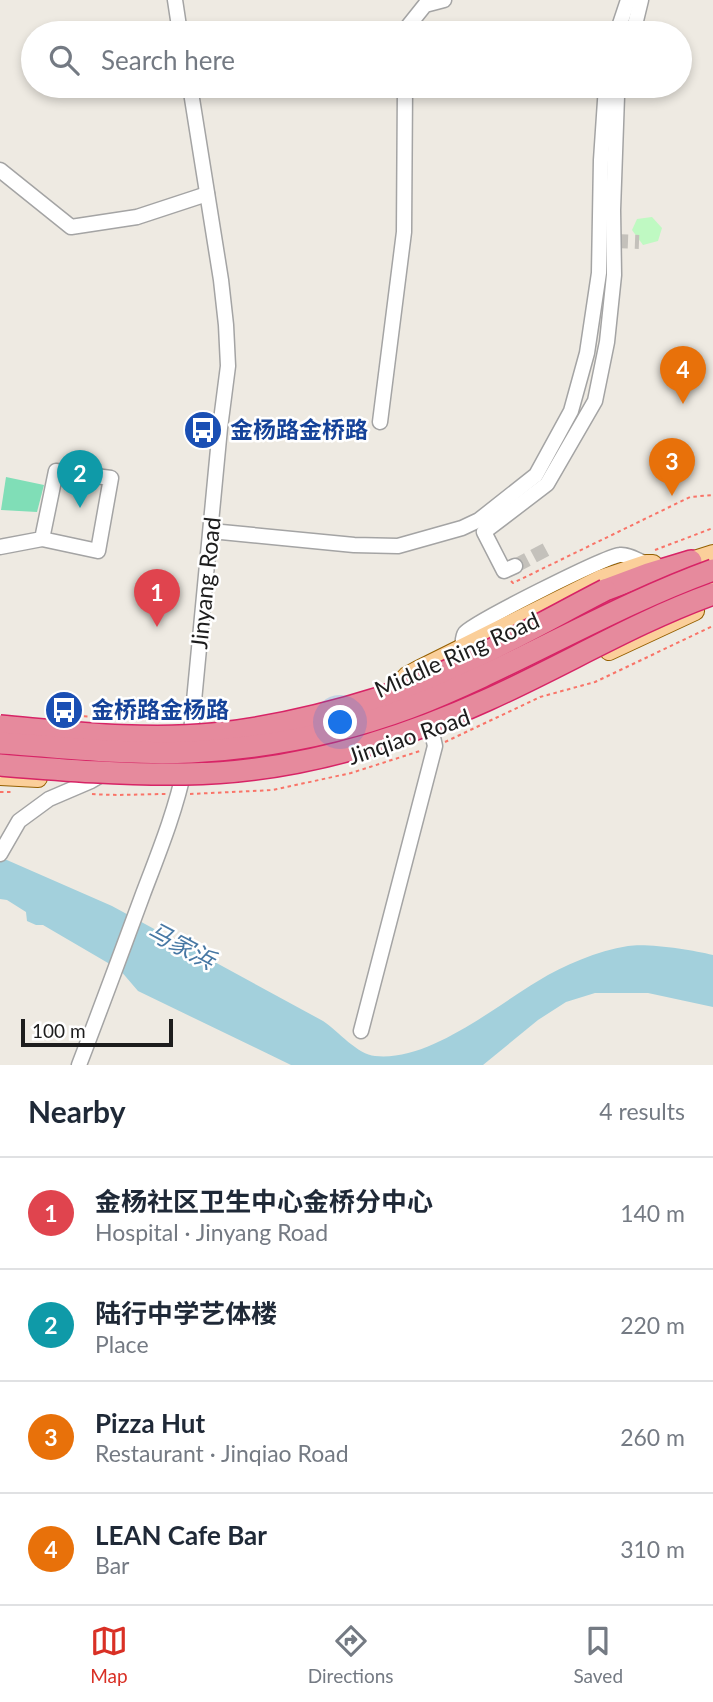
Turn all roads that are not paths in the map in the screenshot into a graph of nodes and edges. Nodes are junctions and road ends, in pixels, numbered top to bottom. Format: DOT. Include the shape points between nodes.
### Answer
graph roads {
  1 [pos="175,0"];
  2 [pos="444,0"];
  3 [pos="628,0"];
  4 [pos="641,0"];
  5 [pos="178,21"];
  6 [pos="413,21"];
  7 [pos="621,21"];
  8 [pos="636,21"];
  9 [pos="192,98"];
  10 [pos="405,98"];
  11 [pos="604,98"];
  12 [pos="617,98"];
  13 [pos="0,170"];
  14 [pos="207,194"];
  15 [pos="380,422"];
  16 [pos="211,531"];
  17 [pos="42,539"];
  18 [pos="0,547"];
  19 [pos="713,554"];
  20 [pos="691,561"];
  21 [pos="510,569"];
  22 [pos="713,570"];
  23 [pos="713,582"];
  24 [pos="713,594"];
  25 [pos="713,604"];
  26 [pos="499,660"];
  27 [pos="540,684"];
  28 [pos="380,718"];
  29 [pos="78,724"];
  30 [pos="0,725"];
  31 [pos="432,733"];
  32 [pos="0,734"];
  33 [pos="28,734"];
  34 [pos="190,742"];
  35 [pos="0,743"];
  36 [pos="0,757"];
  37 [pos="121,763"];
  38 [pos="0,765"];
  39 [pos="0,776"];
  40 [pos="91,781"];
  41 [pos="181,784"];
  42 [pos="1,852"];
  43 [pos="361,1031"];
  44 [pos="79,1065"];
  1 -- 5 [label="street"];
  2 -- 6 [label="street" via="425,5"];
  3 -- 7 [label="street"];
  4 -- 8 [label="street"];
  9 -- 14 [label="street, Jinyang Road"];
  10 -- 15 [label="street" via="404,232"];
  11 -- 16 [label="street" via="599,273 587,352 571,411 536,475 479,520 398,546"];
  12 -- 21 [label="street" via="614,275 595,401 547,484 484,532"];
  13 -- 14 [label="street" via="71,227 137,217"];
  14 -- 16 [label="street, Jinyang Road" via="228,366"];
  16 -- 34 [label="street, Jinyang Road"];
  17 -- 17 [label="street" via="57,471 111,478 98,551"];
  17 -- 18 [label="street"];
  19 -- 20 [label="main road, Jinqiao Road"];
  20 -- 26 [label="main road, Jinqiao Road" via="655,584"];
  20 -- 28 [label="main road, Jinqiao Road" via="640,561 407,676 396,686"];
  20 -- 29 [label="highway, bridge" via="606,590 467,661 338,710 258,729 211,734 168,736"];
  22 -- 28 [label="highway, Middle Ring Road, bridge" via="615,611 477,680"];
  23 -- 27 [label="main road" via="597,632"];
  24 -- 38 [label="highway, bridge" via="486,700 343,752 267,767 188,774 111,774"];
  25 -- 27 [label="main road, Jinqiao Road"];
  26 -- 28 [label="main road, Jinqiao Road"];
  26 -- 28 [label="main road" via="472,693 425,713"];
  27 -- 31 [label="main road, Jinqiao Road"];
  28 -- 29 [label="highway, bridge" via="301,733 212,741 144,740"];
  28 -- 34 [label="main road, Jinqiao Road"];
  28 -- 35 [label="highway, Middle Ring Road, bridge" via="262,746 190,752"];
  28 -- 41 [label="main road" via="338,743 212,763"];
  29 -- 30 [label="highway, bridge"];
  30 -- 33 [label="main road, Jinqiao Road"];
  31 -- 41 [label="main road, Jinqiao Road" via="349,760 256,777"];
  31 -- 43 [label="street" via="435,747"];
  32 -- 33 [label="main road, Jinqiao Road"];
  33 -- 34 [label="main road, Jinqiao Road"];
  34 -- 37 [label="main road" via="178,757 164,764"];
  34 -- 41 [label="street, Jinyang Road"];
  36 -- 37 [label="main road"];
  37 -- 40 [label="street"];
  39 -- 40 [label="main road, Jinqiao Road"];
  40 -- 41 [label="main road, Jinqiao Road"];
  40 -- 42 [label="street" via="49,799 19,821"];
  41 -- 44 [label="street, Jinyang Road"];
}
